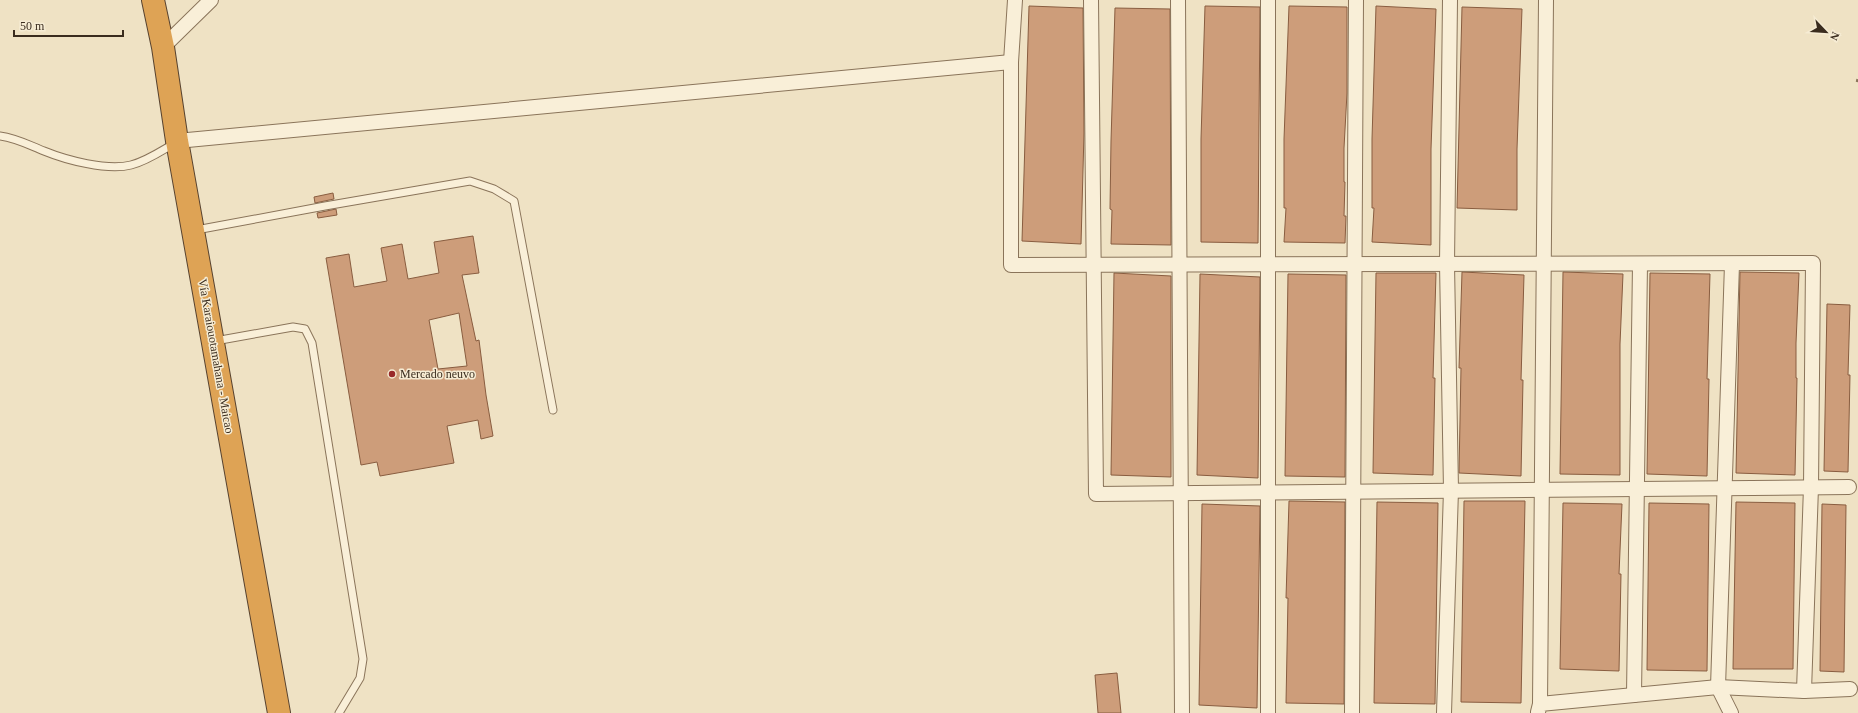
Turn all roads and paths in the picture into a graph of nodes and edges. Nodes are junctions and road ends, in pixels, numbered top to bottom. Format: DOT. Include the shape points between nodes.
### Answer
graph roads {
  1 [pos="153,0"];
  2 [pos="211,0"];
  3 [pos="1015,0"];
  4 [pos="1091,0"];
  5 [pos="1178,0"];
  6 [pos="1268,0"];
  7 [pos="1356,0"];
  8 [pos="1450,0"];
  9 [pos="1546,0"];
  10 [pos="163,47"];
  11 [pos="1011,62"];
  12 [pos="1858,77"];
  13 [pos="1857,82"];
  14 [pos="0,136"];
  15 [pos="178,141"];
  16 [pos="194,230"];
  17 [pos="1268,264"];
  18 [pos="1354,264"];
  19 [pos="1447,264"];
  20 [pos="1544,264"];
  21 [pos="1640,264"];
  22 [pos="1732,264"];
  23 [pos="1094,265"];
  24 [pos="1180,265"];
  25 [pos="214,342"];
  26 [pos="553,410"];
  27 [pos="1810,487"];
  28 [pos="1849,487"];
  29 [pos="1725,488"];
  30 [pos="1637,489"];
  31 [pos="1451,490"];
  32 [pos="1542,490"];
  33 [pos="1268,492"];
  34 [pos="1353,492"];
  35 [pos="1181,493"];
  36 [pos="1718,687"];
  37 [pos="1850,688"];
  38 [pos="1804,691"];
  39 [pos="1634,695"];
  40 [pos="1539,708"];
  41 [pos="279,713"];
  42 [pos="339,713"];
  43 [pos="1182,713"];
  44 [pos="1268,713"];
  45 [pos="1352,713"];
  46 [pos="1444,713"];
  47 [pos="1731,713"];
  1 -- 10 [label="highway, Vía Karaiouotamahana - Maicao"];
  2 -- 10 [label="street"];
  3 -- 11 [label="street"];
  4 -- 23 [label="street"];
  5 -- 24 [label="street"];
  6 -- 17 [label="street"];
  7 -- 18 [label="street"];
  8 -- 19 [label="street"];
  9 -- 20 [label="street"];
  10 -- 15 [label="highway, Vía Karaiouotamahana - Maicao"];
  11 -- 15 [label="street"];
  11 -- 23 [label="street" via="1011,265"];
  12 -- 13 [label="path"];
  14 -- 15 [label="lane" via="24,142 58,156 114,167 141,162"];
  15 -- 16 [label="highway, Vía Karaiouotamahana - Maicao"];
  16 -- 25 [label="highway, Vía Karaiouotamahana - Maicao"];
  16 -- 26 [label="lane" via="470,181 494,189 514,201"];
  17 -- 18 [label="street"];
  17 -- 24 [label="street"];
  17 -- 33 [label="street"];
  18 -- 19 [label="street"];
  18 -- 34 [label="street"];
  19 -- 20 [label="street"];
  19 -- 31 [label="street"];
  20 -- 21 [label="street"];
  20 -- 32 [label="street"];
  21 -- 22 [label="street"];
  21 -- 30 [label="street"];
  22 -- 27 [label="street" via="1813,263"];
  22 -- 29 [label="street"];
  23 -- 24 [label="street"];
  23 -- 35 [label="street" via="1096,494"];
  24 -- 35 [label="street"];
  25 -- 41 [label="highway, Vía Karaiouotamahana - Maicao"];
  25 -- 42 [label="lane" via="293,327 305,329 312,343 363,659 360,678"];
  27 -- 28 [label="street"];
  27 -- 29 [label="street"];
  27 -- 38 [label="street"];
  29 -- 30 [label="street"];
  29 -- 36 [label="street"];
  30 -- 32 [label="street"];
  30 -- 39 [label="street"];
  31 -- 32 [label="street"];
  31 -- 34 [label="street"];
  31 -- 46 [label="street"];
  32 -- 40 [label="street"];
  33 -- 34 [label="street"];
  33 -- 35 [label="street"];
  33 -- 44 [label="street"];
  34 -- 45 [label="street"];
  35 -- 43 [label="street"];
  36 -- 38 [label="street"];
  36 -- 39 [label="street"];
  36 -- 47 [label="street"];
  37 -- 38 [label="street"];
  39 -- 40 [label="street"];
}
